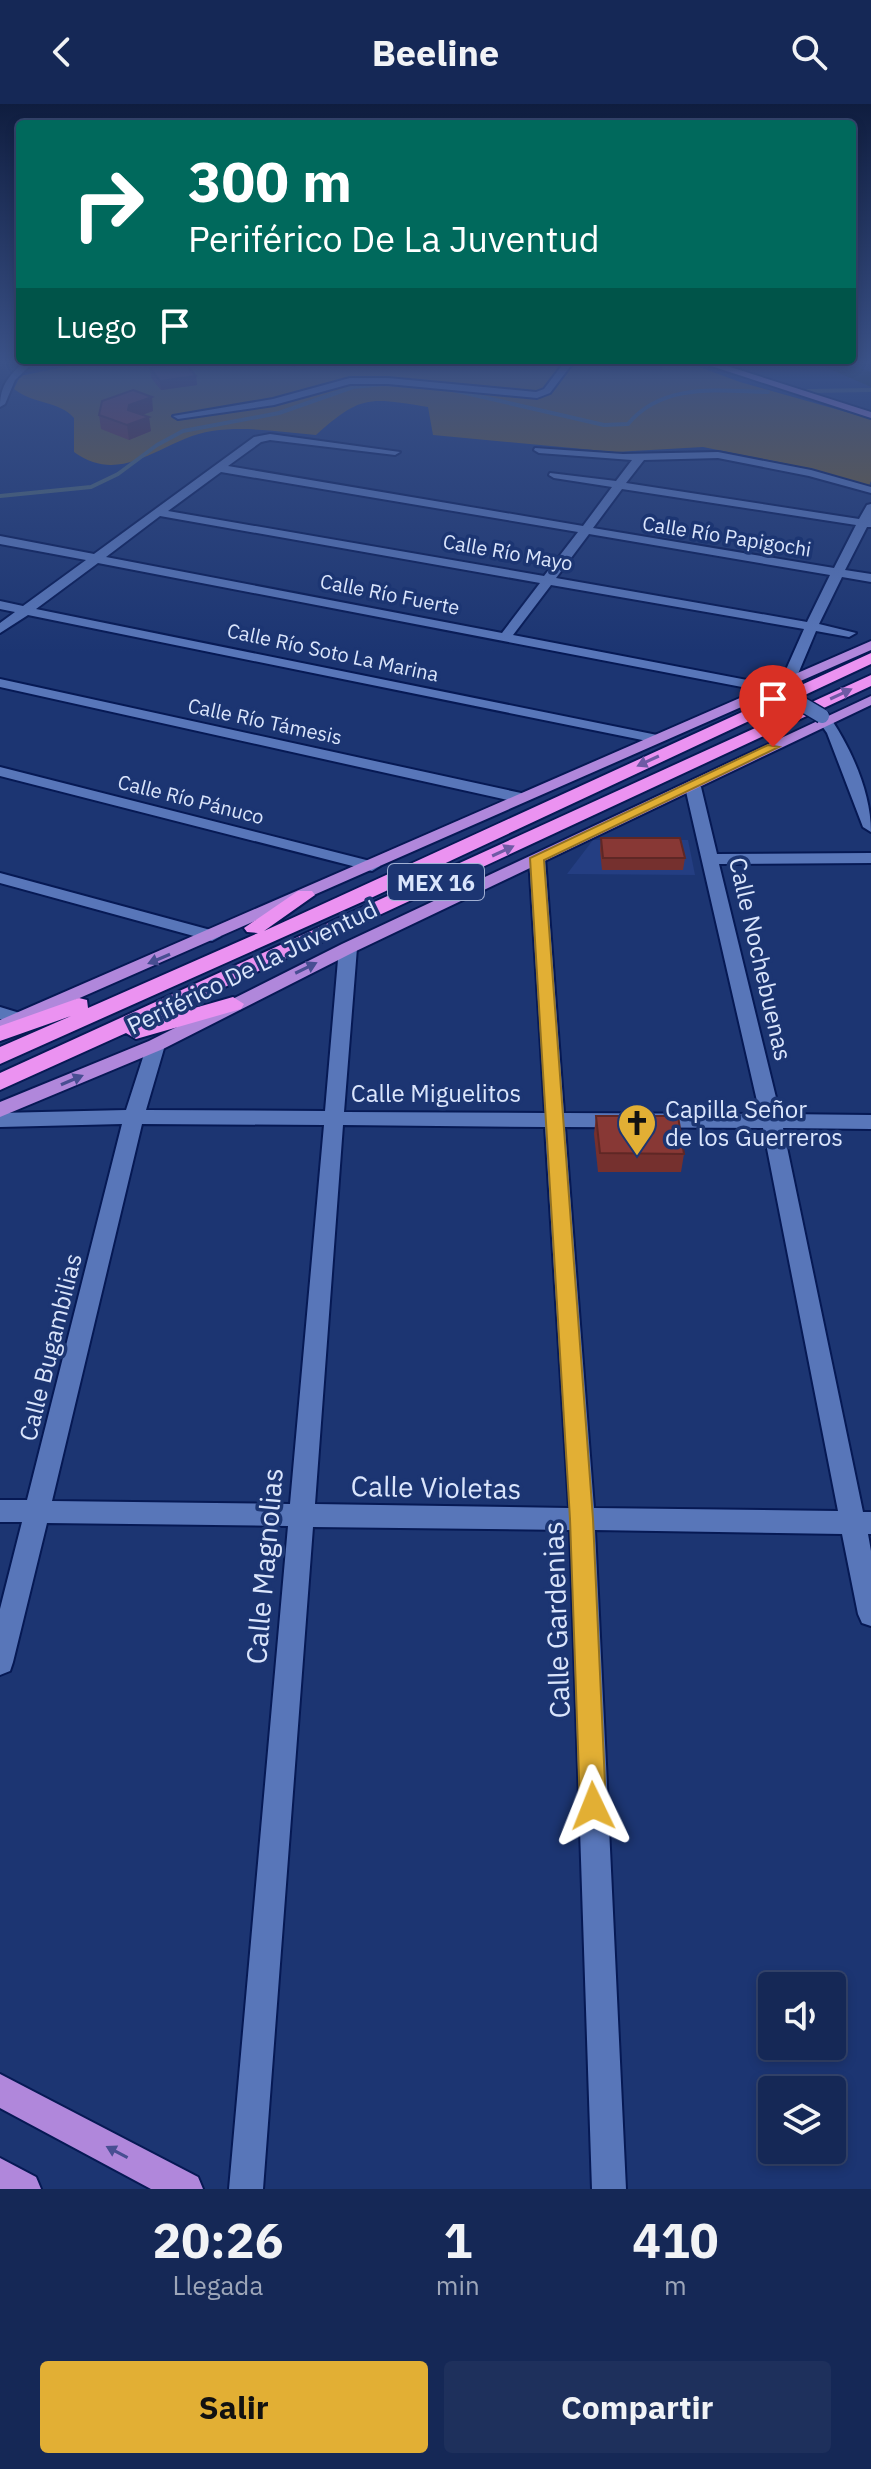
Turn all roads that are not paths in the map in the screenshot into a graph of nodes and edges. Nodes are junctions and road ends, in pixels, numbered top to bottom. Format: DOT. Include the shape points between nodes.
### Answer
graph roads {
  1 [pos="234,457"];
  2 [pos="640,457"];
  3 [pos="730,457"];
  4 [pos="215,471"];
  5 [pos="554,475"];
  6 [pos="619,486"];
  7 [pos="871,490"];
  8 [pos="871,507"];
  9 [pos="160,513"];
  10 [pos="867,524"];
  11 [pos="583,532"];
  12 [pos="0,540"];
  13 [pos="95,558"];
  14 [pos="841,572"];
  15 [pos="871,578"];
  16 [pos="547,579"];
  17 [pos="0,605"];
  18 [pos="26,610"];
  19 [pos="810,626"];
  20 [pos="0,629"];
  21 [pos="849,633"];
  22 [pos="506,636"];
  23 [pos="871,645"];
  24 [pos="871,658"];
  25 [pos="871,680"];
  26 [pos="0,683"];
  27 [pos="779,686"];
  28 [pos="871,700"];
  29 [pos="825,718"];
  30 [pos="657,739"];
  31 [pos="0,771"];
  32 [pos="693,787"];
  33 [pos="521,798"];
  34 [pos="871,827"];
  35 [pos="537,858"];
  36 [pos="871,858"];
  37 [pos="711,859"];
  38 [pos="372,866"];
  39 [pos="0,878"];
  40 [pos="305,895"];
  41 [pos="212,936"];
  42 [pos="348,948"];
  43 [pos="203,965"];
  44 [pos="177,976"];
  45 [pos="233,1004"];
  46 [pos="6,1019"];
  47 [pos="0,1034"];
  48 [pos="102,1036"];
  49 [pos="156,1045"];
  50 [pos="72,1050"];
  51 [pos="0,1056"];
  52 [pos="0,1082"];
  53 [pos="0,1101"];
  54 [pos="0,1110"];
  55 [pos="134,1117"];
  56 [pos="334,1119"];
  57 [pos="0,1120"];
  58 [pos="555,1120"];
  59 [pos="772,1122"];
  60 [pos="871,1122"];
  61 [pos="0,1511"];
  62 [pos="36,1512"];
  63 [pos="301,1516"];
  64 [pos="582,1519"];
  65 [pos="861,1523"];
  66 [pos="871,1614"];
  67 [pos="0,1662"];
  68 [pos="0,2090"];
  69 [pos="0,2175"];
  70 [pos="24,2189"];
  71 [pos="186,2189"];
  72 [pos="246,2189"];
  73 [pos="609,2189"];
  1 -- 4 [label="street"];
  2 -- 6 [label="street"];
  3 -- 7 [label="street"];
  4 -- 9 [label="street"];
  4 -- 11 [label="street, Calle Río Papigochi"];
  5 -- 6 [label="street"];
  6 -- 10 [label="street"];
  6 -- 11 [label="street"];
  8 -- 10 [label="street"];
  9 -- 13 [label="street"];
  9 -- 16 [label="street, Calle Río Mayo"];
  10 -- 14 [label="street"];
  11 -- 14 [label="street, Calle Río Papigochi"];
  11 -- 16 [label="street"];
  12 -- 13 [label="street, Calle Río Fuerte"];
  13 -- 18 [label="street"];
  13 -- 22 [label="street, Calle Río Fuerte"];
  14 -- 15 [label="street, Calle Río Papigochi"];
  14 -- 19 [label="street"];
  16 -- 19 [label="street, Calle Río Mayo"];
  16 -- 22 [label="street"];
  17 -- 18 [label="street, Calle Río Soto La Marina"];
  18 -- 20 [label="street"];
  18 -- 30 [label="street, Calle Río Soto La Marina"];
  19 -- 21 [label="street, Calle Río Mayo"];
  19 -- 27 [label="street"];
  22 -- 27 [label="street, Calle Río Fuerte"];
  23 -- 27 [label="main road, Periférico De La Juventud"];
  24 -- 43 [label="highway, Periférico De La Juventud / MEX 16, one-way"];
  48 -- 25 [label="highway, Periférico De La Juventud / MEX 16, one-way"];
  26 -- 33 [label="street, Calle Río Támesis"];
  27 -- 29 [label="street, Calle Río Fuerte, bridge"];
  27 -- 30 [label="main road, Periférico De La Juventud"];
  28 -- 29 [label="main road, Periférico De La Juventud"];
  29 -- 32 [label="main road, Periférico De La Juventud"];
  29 -- 34 [label="street"];
  30 -- 33 [label="main road, Periférico De La Juventud"];
  31 -- 38 [label="street, Calle Río Pánuco"];
  32 -- 35 [label="main road, Periférico De La Juventud"];
  32 -- 37 [label="street, Calle Nochebuenas"];
  33 -- 38 [label="main road, Periférico De La Juventud"];
  35 -- 42 [label="main road, Periférico De La Juventud"];
  35 -- 58 [label="street, Calle Gardenias"];
  36 -- 37 [label="street"];
  37 -- 59 [label="street, Calle Nochebuenas"];
  38 -- 40 [label="main road, Periférico De La Juventud"];
  39 -- 41 [label="street"];
  40 -- 41 [label="main road, Periférico De La Juventud"];
  40 -- 43 [label="highway"];
  41 -- 46 [label="main road, Periférico De La Juventud, one-way"];
  45 -- 42 [label="main road, Periférico De La Juventud, one-way"];
  42 -- 56 [label="street, Calle Magnolias"];
  43 -- 44 [label="highway, Periférico De La Juventud / MEX 16"];
  44 -- 47 [label="highway" via="114,992"];
  44 -- 51 [label="highway, Periférico De La Juventud / MEX 16"];
  45 -- 48 [label="highway" via="140,1031"];
  45 -- 49 [label="main road, Periférico De La Juventud"];
  48 -- 50 [label="highway, Periférico De La Juventud / MEX 16"];
  54 -- 49 [label="main road, Periférico De La Juventud, one-way"];
  49 -- 55 [label="street, Calle Bugambilias"];
  50 -- 52 [label="highway, Periférico De La Juventud / MEX 16"];
  50 -- 53 [label="highway"];
  55 -- 56 [label="street, Calle Miguelitos"];
  55 -- 57 [label="street, Calle Miguelitos"];
  55 -- 62 [label="street, Calle Bugambilias"];
  56 -- 58 [label="street, Calle Miguelitos"];
  56 -- 63 [label="street, Calle Magnolias"];
  58 -- 59 [label="street, Calle Miguelitos"];
  58 -- 64 [label="street, Calle Gardenias"];
  59 -- 60 [label="street, Calle Miguelitos"];
  59 -- 65 [label="street, Calle Nochebuenas"];
  61 -- 62 [label="street, Calle Violetas"];
  62 -- 63 [label="street, Calle Violetas"];
  62 -- 67 [label="street, Calle Bugambilias"];
  63 -- 64 [label="street, Calle Violetas"];
  63 -- 72 [label="street, Calle Magnolias"];
  64 -- 65 [label="street, Calle Violetas"];
  64 -- 73 [label="street, Calle Gardenias"];
  65 -- 66 [label="street, Calle Nochebuenas"];
  71 -- 68 [label="main road, one-way"];
  69 -- 70 [label="main road"];
}
